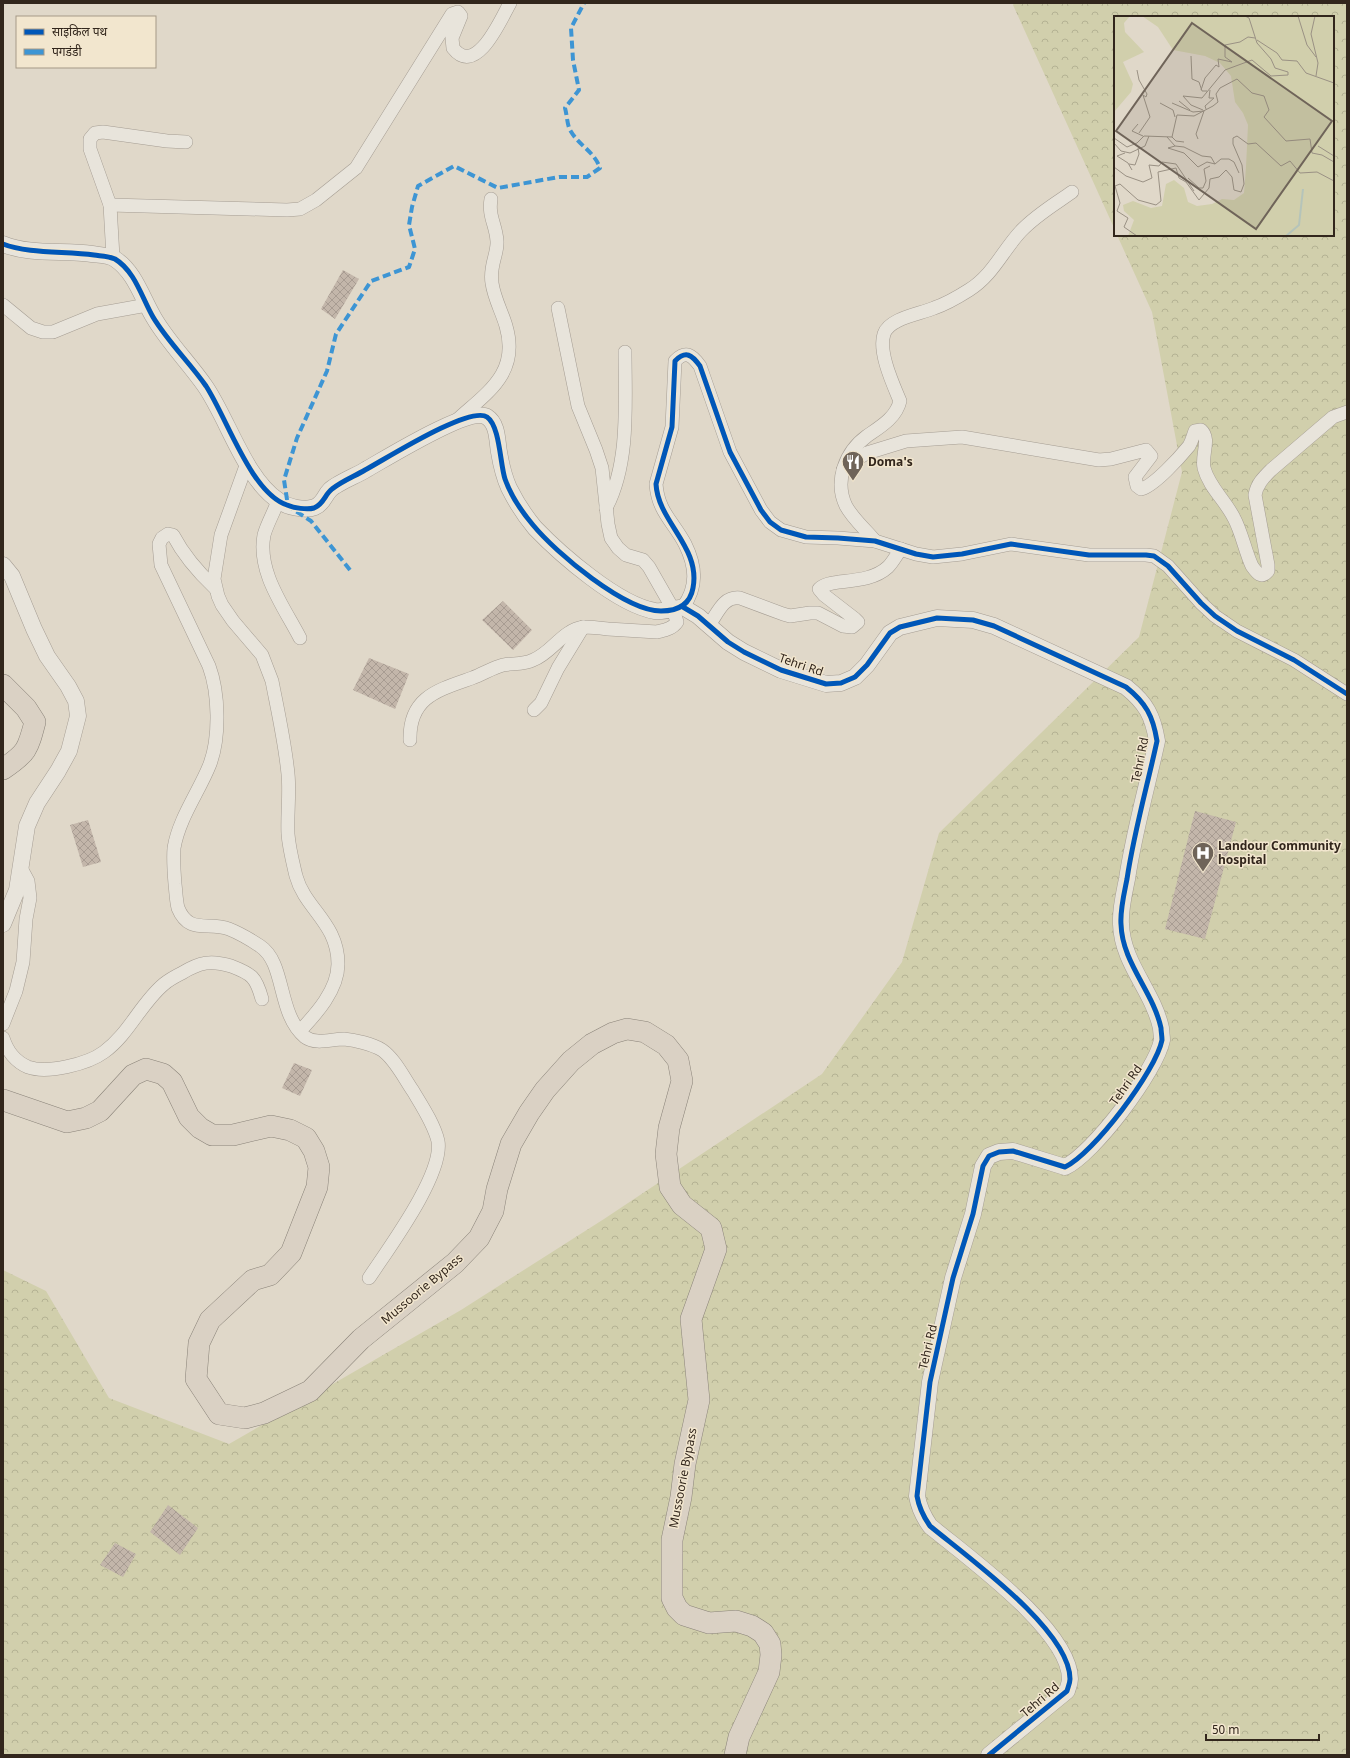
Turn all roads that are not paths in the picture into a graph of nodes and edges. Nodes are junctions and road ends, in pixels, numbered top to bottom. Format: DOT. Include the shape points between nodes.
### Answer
graph roads {
  1 [pos="510,3"];
  2 [pos="186,142"];
  3 [pos="1072,192"];
  4 [pos="491,199"];
  5 [pos="110,205"];
  6 [pos="3,244"];
  7 [pos="113,257"];
  8 [pos="3,305"];
  9 [pos="147,305"];
  10 [pos="558,308"];
  11 [pos="625,352"];
  12 [pos="1347,412"];
  13 [pos="455,422"];
  14 [pos="247,463"];
  15 [pos="843,470"];
  16 [pos="278,501"];
  17 [pos="606,508"];
  18 [pos="875,541"];
  19 [pos="900,549"];
  20 [pos="3,565"];
  21 [pos="215,588"];
  22 [pos="678,608"];
  23 [pos="709,625"];
  24 [pos="583,628"];
  25 [pos="300,638"];
  26 [pos="3,685"];
  27 [pos="1347,694"];
  28 [pos="534,710"];
  29 [pos="410,740"];
  30 [pos="3,769"];
  31 [pos="21,868"];
  32 [pos="3,924"];
  33 [pos="262,999"];
  34 [pos="3,1024"];
  35 [pos="300,1031"];
  36 [pos="3,1038"];
  37 [pos="3,1100"];
  38 [pos="369,1278"];
  39 [pos="735,1755"];
  40 [pos="989,1755"];
  1 -- 5 [label="street" via="488,43 468,57 453,48 452,38 461,16 458,12 452,14 356,168 316,200 300,209"];
  2 -- 5 [label="street" via="95,133 90,139 90,149"];
  3 -- 15 [label="street" via="1021,231 980,283 956,299 888,326 883,345 885,359 900,401 884,424 855,448"];
  4 -- 13 [label="street" via="490,214 497,244 491,269 491,282 506,326 510,356 505,372"];
  5 -- 7 [label="street"];
  6 -- 7 [label="street" via="14,249"];
  7 -- 9 [label="street" via="134,279"];
  8 -- 9 [label="street" via="31,328 43,332 53,332 97,314"];
  9 -- 14 [label="street" via="155,320 206,388"];
  10 -- 17 [label="street" via="578,406 602,468"];
  11 -- 17 [label="street" via="625,440 614,492"];
  12 -- 15 [label="street" via="1333,417 1271,470 1256,488 1255,495 1268,565 1268,571 1264,575 1257,573 1252,566 1233,516 1206,473 1203,461 1206,438 1201,430 1195,431 1189,446 1162,474 1140,489 1135,478 1151,456 1146,450 1099,460 962,437 906,441 867,453"];
  13 -- 16 [label="street" via="403,447 330,490 322,502 313,508 288,506"];
  13 -- 22 [label="street" via="480,415 487,417 494,425 505,478 522,511 535,528 582,571 634,604 653,611"];
  14 -- 16 [label="street" via="257,480"];
  14 -- 21 [label="street" via="221,535 214,572"];
  15 -- 18 [label="street" via="840,481 847,507"];
  16 -- 25 [label="street" via="265,534 263,560 274,589"];
  17 -- 22 [label="street" via="612,538 618,548 643,560 650,567"];
  18 -- 19 [label="street"];
  18 -- 22 [label="street" via="806,537 781,530 770,522 761,510 726,443 700,366 695,358 688,354 681,355 675,361 672,427 656,484 656,493 664,512 684,543 693,565 693,587 690,597"];
  19 -- 23 [label="street" via="890,566 879,573 863,579 828,584 819,589 858,622 852,627 843,626 818,613 790,616 734,597 723,604"];
  19 -- 27 [label="street" via="926,556 943,557 1011,544 1090,555 1154,556 1168,566 1215,616 1237,631 1294,660"];
  20 -- 31 [label="street" via="12,576 47,656 76,702 78,716 69,751 30,817"];
  21 -- 35 [label="street" via="233,621 262,655 272,681 288,772 288,834 295,869 299,885 334,938 337,952 338,966 331,989 314,1016"];
  21 -- 35 [label="street" via="188,560 173,535 168,534 162,538 159,544 161,565 214,680 217,725 210,762 181,824 174,848 177,906 187,922 230,929 269,953 287,1009"];
  22 -- 23 [label="street, Tehri Rd"];
  22 -- 24 [label="street" via="677,622 668,630 656,632"];
  23 -- 40 [label="street, Tehri Rd" via="728,642 761,661 781,670 826,684 834,684 855,677 890,633 900,627 937,618 973,620 994,626 1126,687 1139,697 1155,725 1157,741 1132,846 1121,924 1123,942 1129,959 1153,1007 1162,1039 1143,1082 1093,1146 1073,1163 1065,1167 1013,1151 989,1156 983,1166 973,1214 953,1278 930,1382 917,1496 919,1507 930,1526 1028,1609 1058,1646 1067,1663 1070,1679 1067,1691"];
  24 -- 28 [label="street" via="558,668 541,703"];
  24 -- 29 [label="street" via="562,637 534,660 495,667 431,694 424,699 413,715"];
  26 -- 30 [label="highway" via="26,708 35,722 29,746 23,754"];
  31 -- 32 [label="street" via="17,890"];
  31 -- 34 [label="street" via="28,881 30,898 23,962 16,991"];
  33 -- 36 [label="street" via="257,982 250,974 221,963 209,962 192,966 164,984 115,1043 89,1060 56,1068 28,1066 10,1054"];
  35 -- 38 [label="street" via="313,1041 345,1039 381,1050 390,1058 419,1100 438,1140 432,1175 421,1197"];
  37 -- 39 [label="highway, Mussoorie Bypass" via="67,1122 86,1118 100,1111 133,1074 146,1069 163,1074 172,1082 189,1118 212,1135 233,1135 270,1126 290,1130 306,1138 319,1166 317,1187 291,1253 270,1275 253,1280 210,1320 199,1343 196,1379 210,1402 219,1414 245,1418 264,1413 310,1391 361,1339 455,1263 479,1238 493,1211 511,1144 545,1090 571,1061 592,1044 613,1033 628,1029 645,1032 666,1045 678,1060 682,1081 669,1128 666,1154 670,1187 682,1205 711,1228 716,1249 691,1318 699,1400 672,1540 672,1598 684,1615 709,1623 736,1621 752,1626 762,1633 770,1644 769,1672 739,1737"];
}
